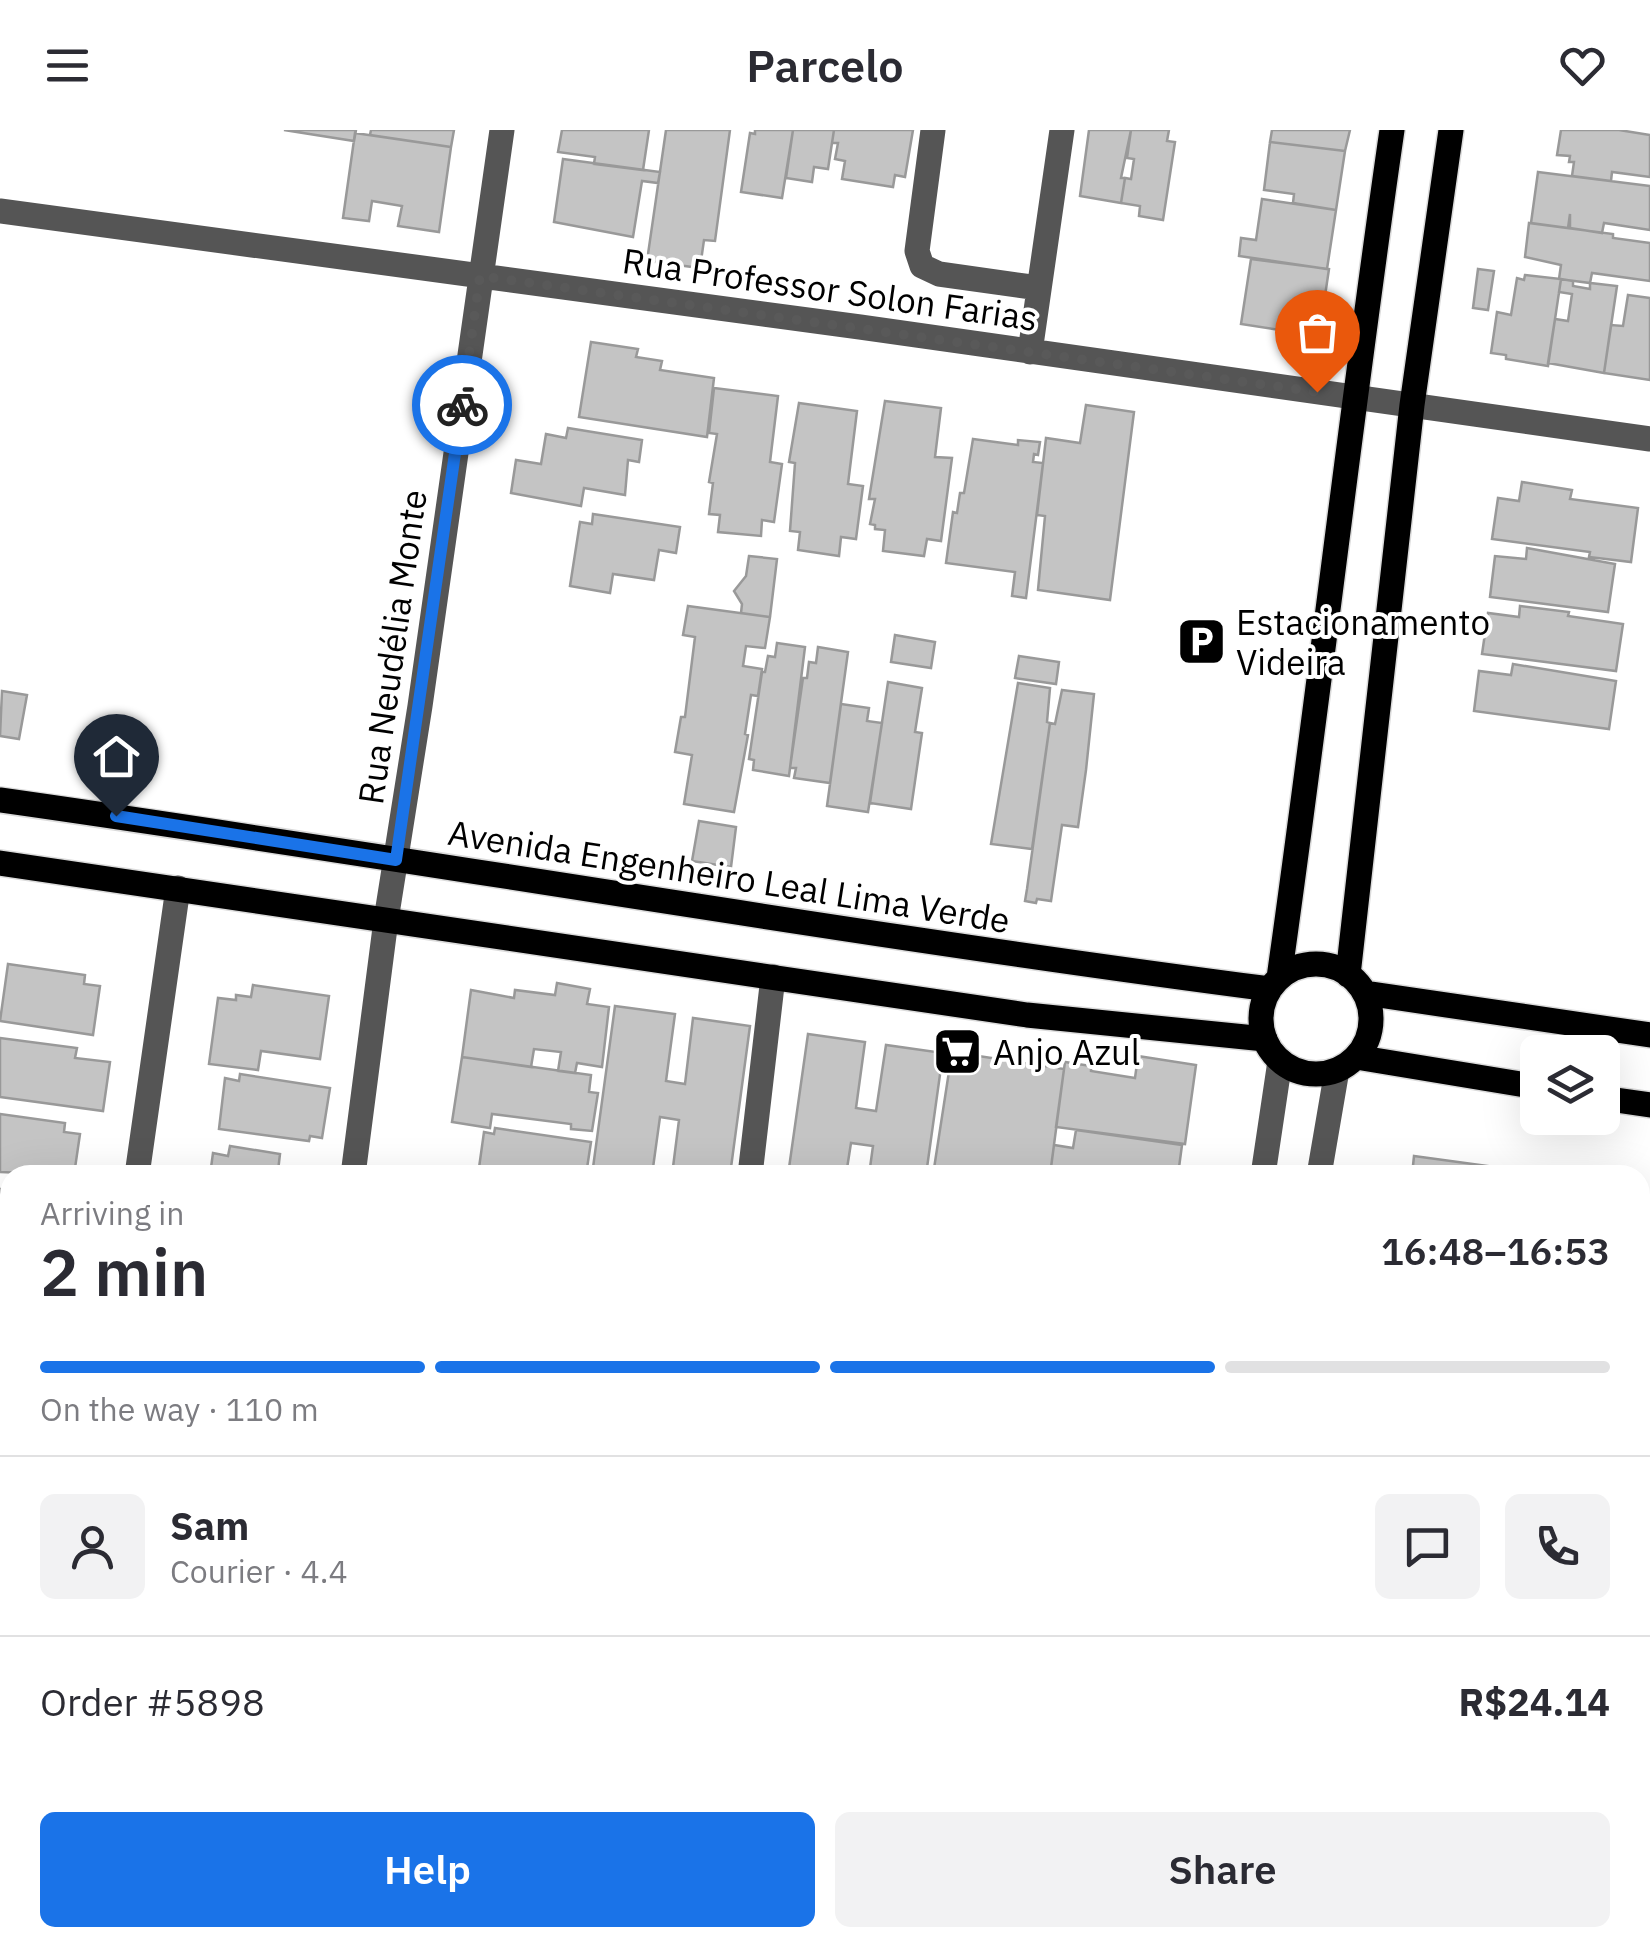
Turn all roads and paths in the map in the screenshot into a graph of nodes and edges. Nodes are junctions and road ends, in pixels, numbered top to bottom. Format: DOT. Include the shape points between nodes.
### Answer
graph roads {
  1 [pos="502,130"];
  2 [pos="933,130"];
  3 [pos="1062,130"];
  4 [pos="1392,130"];
  5 [pos="1451,130"];
  6 [pos="0,211"];
  7 [pos="480,276"];
  8 [pos="1040,288"];
  9 [pos="1030,352"];
  10 [pos="1353,398"];
  11 [pos="1412,406"];
  12 [pos="1650,440"];
  13 [pos="0,800"];
  14 [pos="396,860"];
  15 [pos="0,862"];
  16 [pos="178,888"];
  17 [pos="386,920"];
  18 [pos="773,977"];
  19 [pos="1274,984"];
  20 [pos="1357,984"];
  21 [pos="1650,1035"];
  22 [pos="1265,1039"];
  23 [pos="1280,1061"];
  24 [pos="1347,1063"];
  25 [pos="1520,1085"];
  26 [pos="1620,1101"];
  27 [pos="1650,1106"];
  28 [pos="138,1165"];
  29 [pos="355,1165"];
  30 [pos="751,1165"];
  31 [pos="1264,1165"];
  32 [pos="1322,1165"];
  1 -- 7 [label="street, Rua Neudélia Monte"];
  2 -- 8 [label="street" via="916,251 922,266"];
  3 -- 8 [label="street"];
  4 -- 10 [label="main road"];
  5 -- 11 [label="main road"];
  6 -- 7 [label="street, Rua Professor Solon Farias"];
  7 -- 9 [label="street, Rua Professor Solon Farias"];
  7 -- 14 [label="street, Rua Neudélia Monte"];
  8 -- 9 [label="street"];
  9 -- 10 [label="street, Rua Professor Solon Farias"];
  10 -- 11 [label="street, Rua Professor Solon Farias"];
  10 -- 19 [label="main road" via="1315,726"];
  11 -- 12 [label="street, Rua Professor Solon Farias"];
  11 -- 20 [label="main road"];
  13 -- 14 [label="main road, Avenida Engenheiro Leal Lima Verde"];
  14 -- 17 [label="street, Rua Neudélia Monte"];
  14 -- 19 [label="main road, Avenida Engenheiro Leal Lima Verde" via="1023,957"];
  15 -- 16 [label="main road"];
  16 -- 17 [label="main road"];
  16 -- 28 [label="street"];
  17 -- 18 [label="main road"];
  17 -- 29 [label="street, Rua Neudélia Monte"];
  18 -- 22 [label="main road" via="1027,1015"];
  18 -- 30 [label="street"];
  19 -- 20 [label="main road" via="1290,970 1320,964"];
  19 -- 22 [label="main road" via="1262,1005"];
  20 -- 21 [label="main road"];
  20 -- 24 [label="main road" via="1371,1020 1364,1045"];
  22 -- 23 [label="main road"];
  23 -- 24 [label="main road" via="1307,1074"];
  23 -- 31 [label="street"];
  24 -- 25 [label="main road"];
  24 -- 32 [label="street"];
  26 -- 27 [label="main road"];
}
